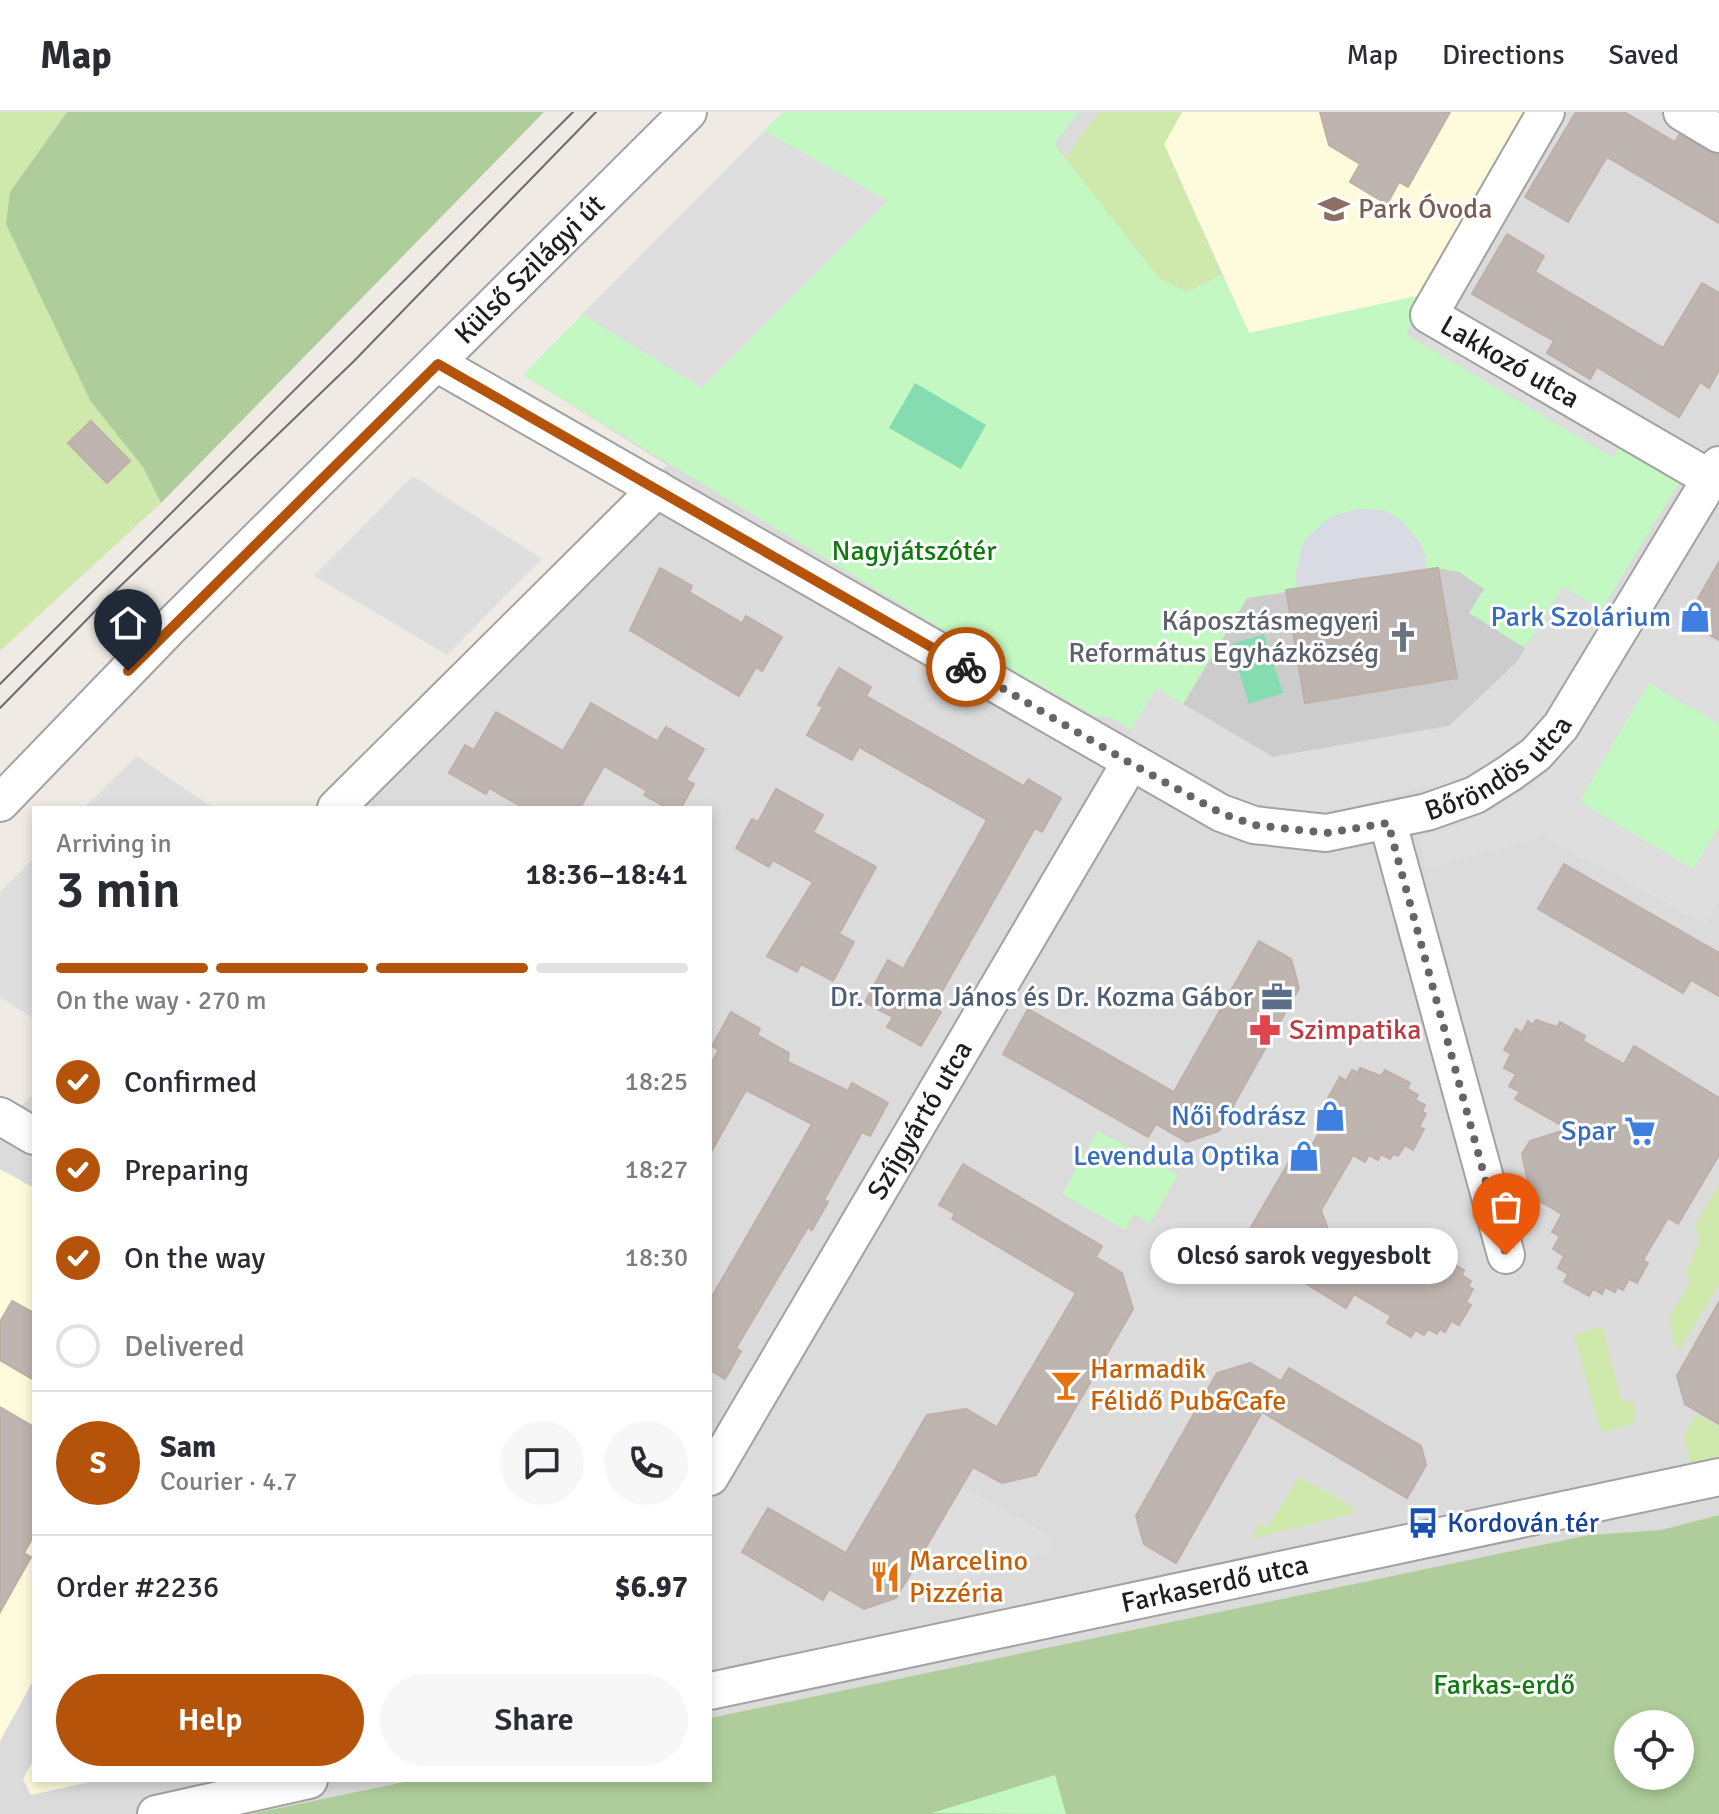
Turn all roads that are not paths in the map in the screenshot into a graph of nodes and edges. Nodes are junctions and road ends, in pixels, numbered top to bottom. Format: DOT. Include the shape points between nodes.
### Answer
graph roads {
  1 [pos="688,112"];
  2 [pos="1546,112"];
  3 [pos="1682,112"];
  4 [pos="1719,134"];
  5 [pos="438,364"];
  6 [pos="1715,472"];
  7 [pos="657,489"];
  8 [pos="1130,763"];
  9 [pos="0,803"];
  10 [pos="338,806"];
  11 [pos="1388,823"];
  12 [pos="1506,1255"];
  13 [pos="712,1474"];
  14 [pos="1719,1477"];
  15 [pos="712,1691"];
  16 [pos="300,1782"];
  17 [pos="156,1814"];
  1 -- 5 [label="street, Külső Szilágyi út"];
  2 -- 6 [label="street, Lakkozó utca" via="1429,315"];
  3 -- 4 [label="street"];
  5 -- 7 [label="street, Bőröndös utca"];
  5 -- 9 [label="street, Külső Szilágyi út"];
  6 -- 11 [label="street, Bőröndös utca" via="1561,726 1536,754 1475,795"];
  7 -- 8 [label="street, Bőröndös utca"];
  7 -- 10 [label="street"];
  8 -- 11 [label="street, Bőröndös utca" via="1221,813 1254,825 1326,833"];
  8 -- 13 [label="street, Szíjgyártó utca"];
  11 -- 12 [label="street"];
  14 -- 15 [label="street, Farkaserdő utca"];
  16 -- 17 [label="street"];
}
